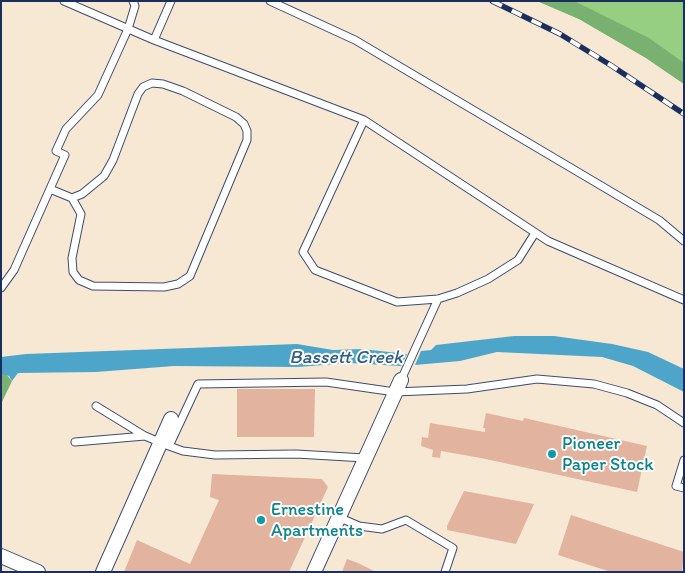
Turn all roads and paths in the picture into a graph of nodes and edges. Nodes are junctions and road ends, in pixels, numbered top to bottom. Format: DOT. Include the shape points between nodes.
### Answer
graph roads {
  1 [pos="64,1"];
  2 [pos="133,1"];
  3 [pos="170,1"];
  4 [pos="270,1"];
  5 [pos="128,29"];
  6 [pos="154,40"];
  7 [pos="364,120"];
  8 [pos="50,189"];
  9 [pos="72,198"];
  10 [pos="535,233"];
  11 [pos="684,241"];
  12 [pos="1,288"];
  13 [pos="438,299"];
  14 [pos="684,300"];
  15 [pos="400,382"];
  16 [pos="96,406"];
  17 [pos="171,419"];
  18 [pos="684,423"];
  19 [pos="145,436"];
  20 [pos="74,442"];
  21 [pos="165,445"];
  22 [pos="365,458"];
  23 [pos="684,460"];
  24 [pos="684,488"];
  25 [pos="338,517"];
  26 [pos="1,556"];
  27 [pos="38,572"];
  28 [pos="103,572"];
  29 [pos="314,572"];
  30 [pos="445,572"];
  1 -- 5 [label="lane"];
  2 -- 5 [label="lane" via="135,6"];
  3 -- 6 [label="lane"];
  4 -- 11 [label="lane" via="355,40 658,220"];
  5 -- 6 [label="lane"];
  5 -- 8 [label="lane" via="94,102 66,129 56,151 65,155"];
  6 -- 7 [label="lane"];
  7 -- 10 [label="lane"];
  7 -- 13 [label="lane" via="303,252 315,270 397,302"];
  8 -- 9 [label="lane"];
  8 -- 12 [label="lane" via="14,270"];
  9 -- 9 [label="lane" via="81,214 72,258 73,272 79,280 93,286 164,287 178,284 190,276 247,140 247,131 236,117 183,91 152,83 138,94 104,176"];
  10 -- 13 [label="lane" via="518,260 488,279"];
  10 -- 14 [label="lane"];
  13 -- 15 [label="lane"];
  15 -- 18 [label="lane" via="467,389 538,379 594,384 657,405"];
  15 -- 21 [label="lane" via="198,384"];
  15 -- 22 [label="street"];
  16 -- 19 [label="lane"];
  17 -- 21 [label="street"];
  19 -- 20 [label="lane"];
  19 -- 21 [label="lane"];
  21 -- 22 [label="lane" via="215,455 296,454"];
  21 -- 28 [label="street"];
  22 -- 25 [label="street"];
  23 -- 24 [label="lane" via="676,486"];
  25 -- 29 [label="street"];
  25 -- 30 [label="lane" via="359,526 382,529 406,520 453,548"];
  26 -- 27 [label="street"];
}
